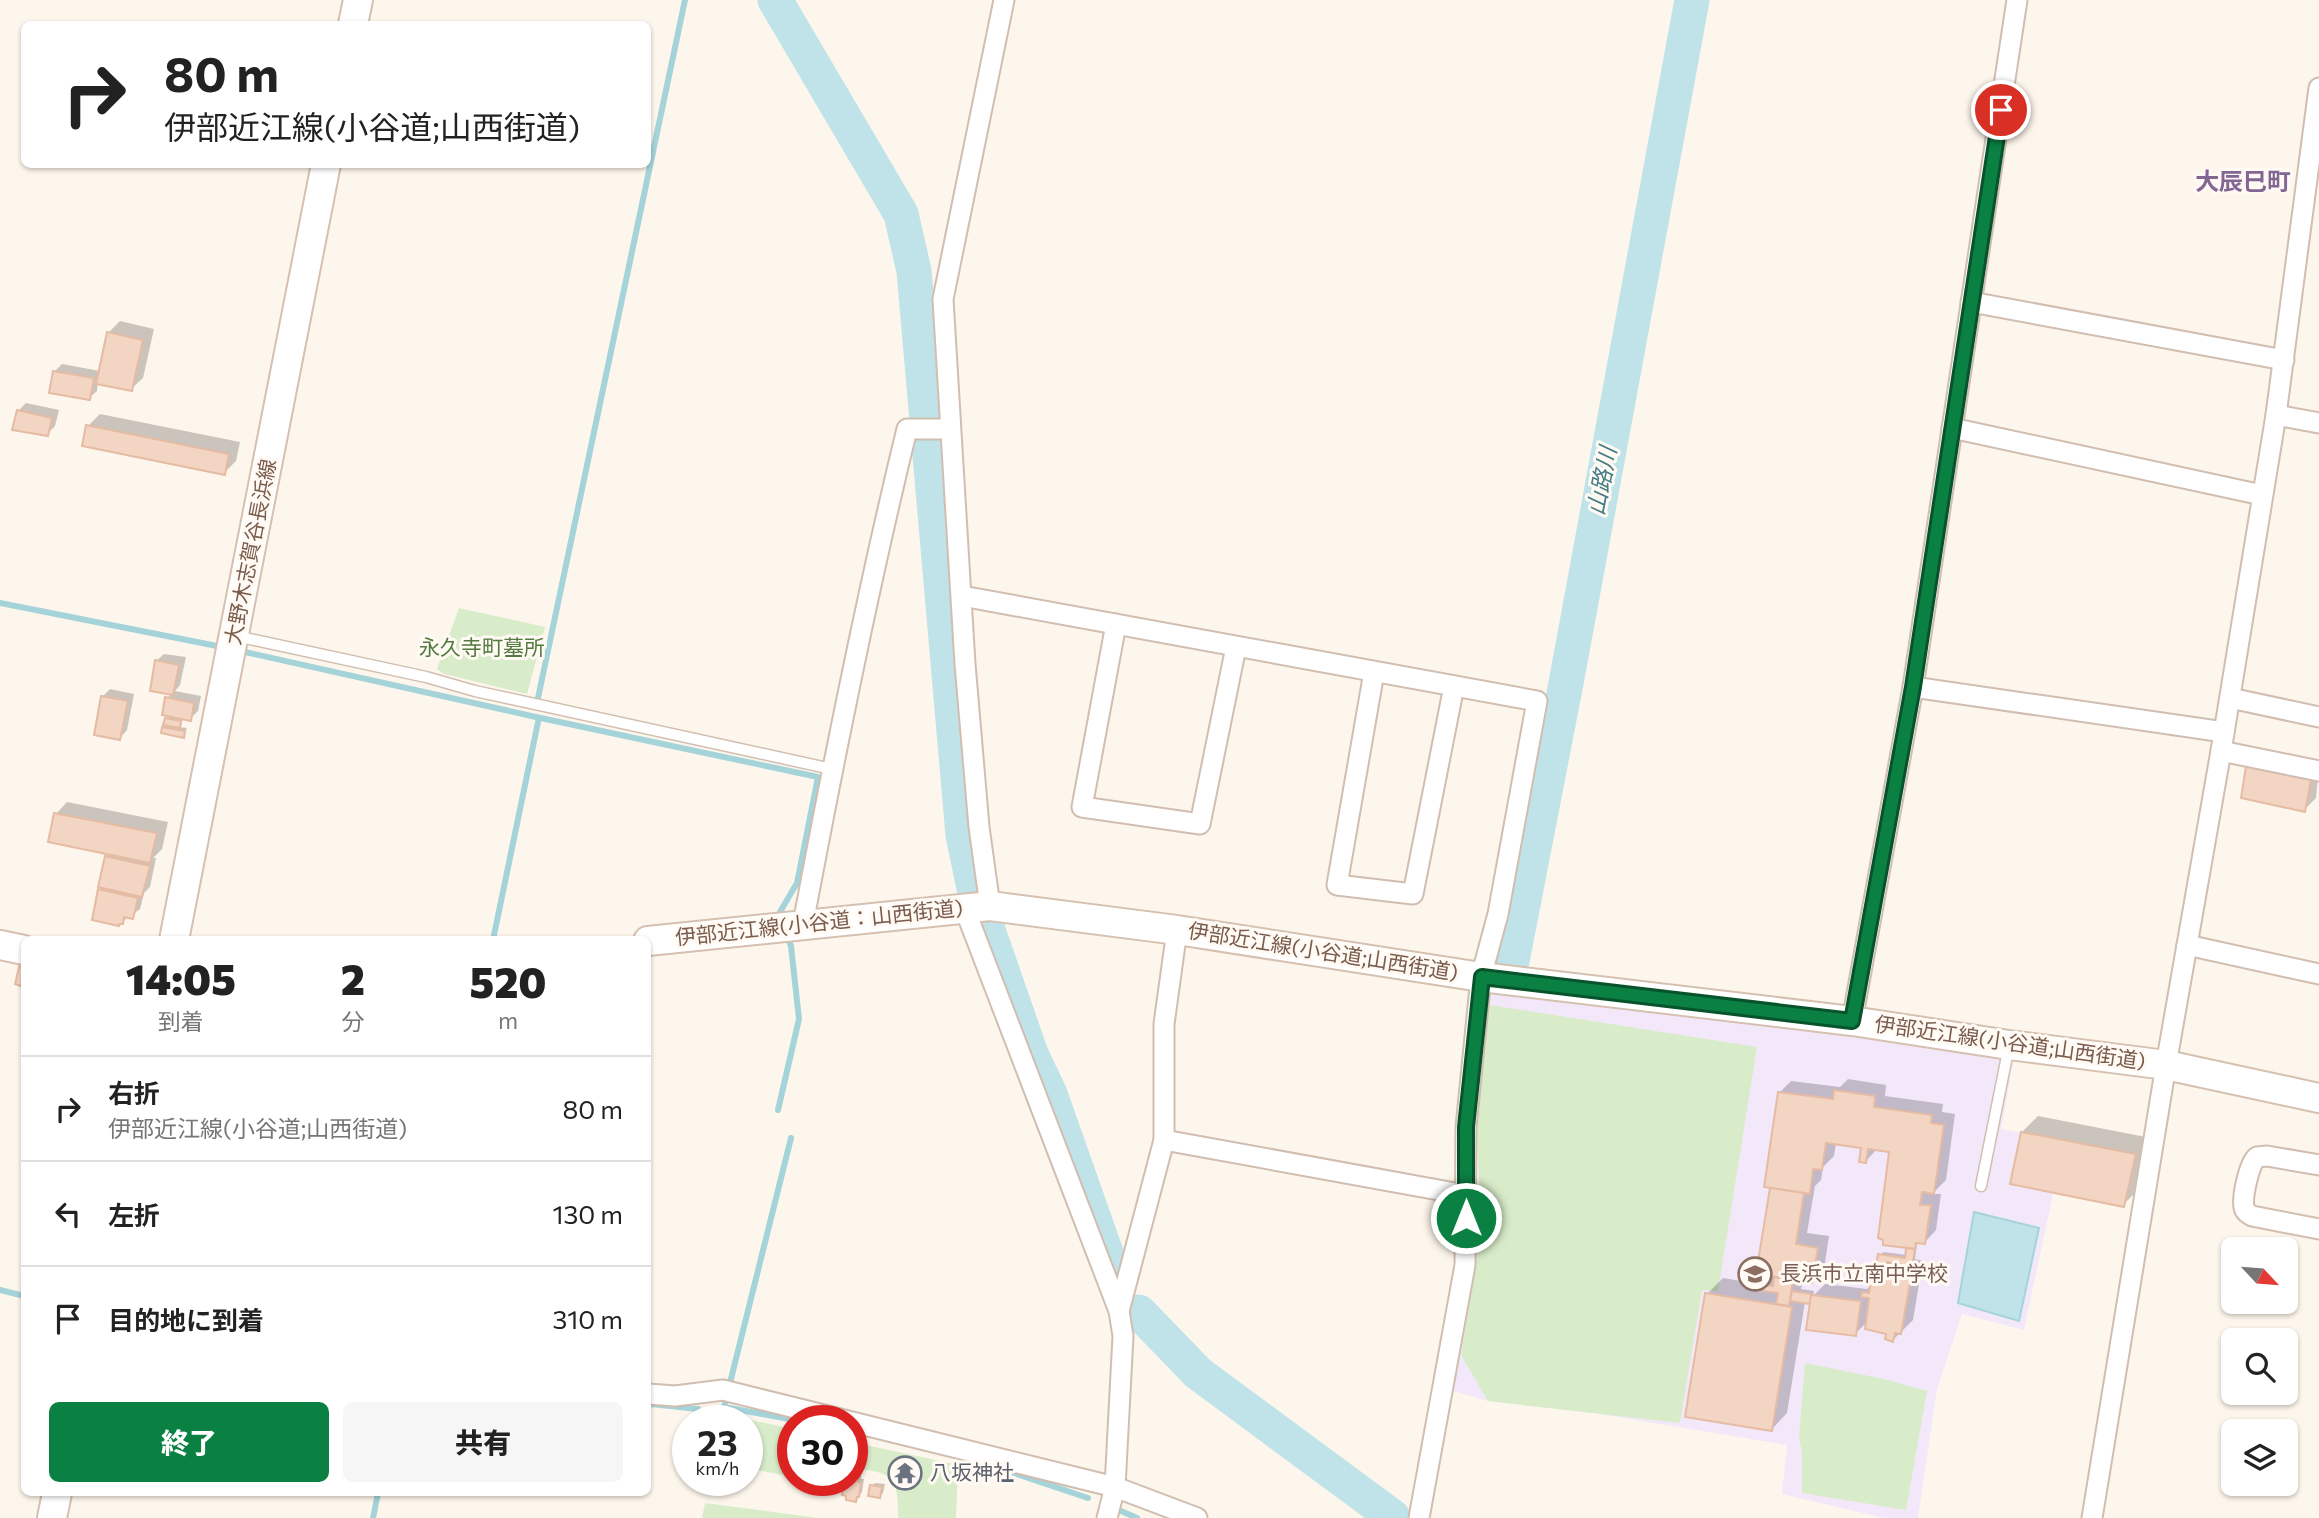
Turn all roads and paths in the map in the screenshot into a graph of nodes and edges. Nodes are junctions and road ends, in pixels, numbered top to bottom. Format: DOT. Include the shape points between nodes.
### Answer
graph roads {
  1 [pos="358,0"];
  2 [pos="1004,0"];
  3 [pos="2017,0"];
  4 [pos="354,21"];
  5 [pos="2319,88"];
  6 [pos="325,168"];
  7 [pos="1971,302"];
  8 [pos="2284,360"];
  9 [pos="2276,415"];
  10 [pos="2319,423"];
  11 [pos="1952,428"];
  12 [pos="950,429"];
  13 [pos="2262,495"];
  14 [pos="962,596"];
  15 [pos="1116,624"];
  16 [pos="235,636"];
  17 [pos="1236,647"];
  18 [pos="1374,672"];
  19 [pos="1454,686"];
  20 [pos="1913,687"];
  21 [pos="2230,698"];
  22 [pos="2319,717"];
  23 [pos="2224,732"];
  24 [pos="2221,751"];
  25 [pos="832,769"];
  26 [pos="2319,771"];
  27 [pos="974,906"];
  28 [pos="803,924"];
  29 [pos="1177,930"];
  30 [pos="175,936"];
  31 [pos="651,941"];
  32 [pos="0,945"];
  33 [pos="2187,945"];
  34 [pos="21,949"];
  35 [pos="2319,974"];
  36 [pos="1482,977"];
  37 [pos="1852,1021"];
  38 [pos="2009,1045"];
  39 [pos="2166,1065"];
  40 [pos="2319,1098"];
  41 [pos="1164,1140"];
  42 [pos="2319,1165"];
  43 [pos="1981,1186"];
  44 [pos="1466,1195"];
  45 [pos="2319,1228"];
  46 [pos="1119,1311"];
  47 [pos="651,1394"];
  48 [pos="783,1405"];
  49 [pos="868,1426"];
  50 [pos="1115,1487"];
  51 [pos="56,1496"];
  52 [pos="52,1518"];
  53 [pos="1107,1518"];
  54 [pos="1198,1518"];
  55 [pos="1419,1518"];
  56 [pos="2092,1518"];
  1 -- 4 [label="main road"];
  2 -- 12 [label="street" via="943,299"];
  3 -- 7 [label="street"];
  5 -- 8 [label="street"];
  6 -- 16 [label="main road, 大野木志賀谷長浜線"];
  7 -- 8 [label="street"];
  7 -- 11 [label="street"];
  8 -- 9 [label="street"];
  9 -- 10 [label="street"];
  9 -- 13 [label="street"];
  11 -- 13 [label="street"];
  11 -- 20 [label="street"];
  12 -- 14 [label="street"];
  12 -- 25 [label="street" via="907,429"];
  13 -- 21 [label="street"];
  14 -- 15 [label="street"];
  14 -- 27 [label="street" via="979,827"];
  15 -- 17 [label="street"];
  15 -- 17 [label="street" via="1082,807 1200,824"];
  16 -- 25 [label="lane"];
  16 -- 30 [label="main road, 大野木志賀谷長浜線"];
  17 -- 18 [label="street"];
  18 -- 19 [label="street"];
  18 -- 19 [label="street" via="1337,885 1413,894"];
  19 -- 36 [label="street" via="1537,701"];
  20 -- 23 [label="street"];
  20 -- 37 [label="street"];
  21 -- 22 [label="street"];
  21 -- 23 [label="street"];
  23 -- 24 [label="street"];
  24 -- 26 [label="street"];
  24 -- 33 [label="street"];
  25 -- 28 [label="street"];
  27 -- 28 [label="main road, 伊部近江線(小谷道：山西街道)"];
  27 -- 29 [label="main road, 伊部近江線(小谷道;山西街道)"];
  27 -- 46 [label="street"];
  28 -- 31 [label="main road, 伊部近江線(小谷道：山西街道)"];
  29 -- 36 [label="main road, 伊部近江線(小谷道;山西街道)"];
  29 -- 41 [label="street" via="1164,1024"];
  32 -- 34 [label="main road"];
  33 -- 35 [label="street"];
  33 -- 39 [label="street"];
  36 -- 37 [label="main road, 伊部近江線(小谷道;山西街道)"];
  36 -- 44 [label="street" via="1466,1127"];
  37 -- 38 [label="main road, 伊部近江線(小谷道;山西街道)"];
  38 -- 39 [label="main road, 伊部近江線(小谷道;山西街道)"];
  38 -- 43 [label="lane"];
  39 -- 40 [label="main road, 伊部近江線(小谷道;山西街道)"];
  39 -- 56 [label="street"];
  41 -- 44 [label="street"];
  41 -- 46 [label="street"];
  42 -- 45 [label="street" via="2257,1157 2250,1164 2244,1205 2252,1216"];
  44 -- 55 [label="street" via="1465,1265"];
  46 -- 50 [label="street" via="1123,1336"];
  47 -- 48 [label="street" via="727,1391"];
  49 -- 50 [label="street"];
  50 -- 53 [label="street"];
  50 -- 54 [label="street"];
  51 -- 52 [label="main road"];
}
